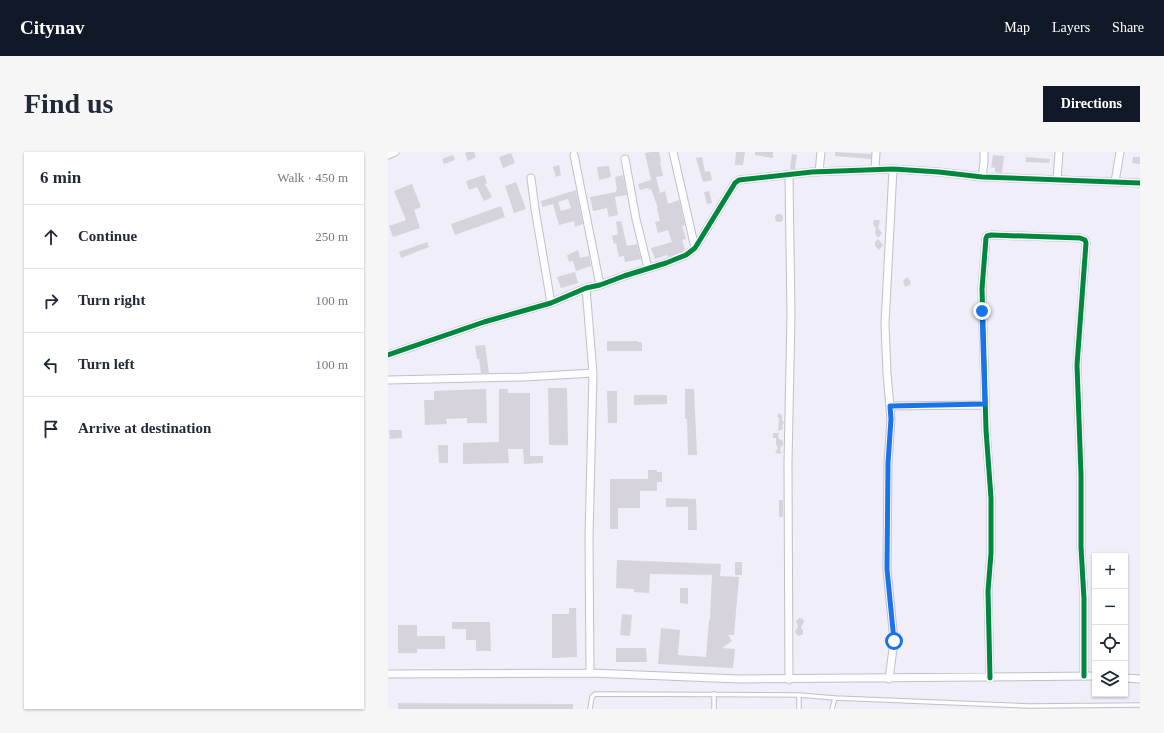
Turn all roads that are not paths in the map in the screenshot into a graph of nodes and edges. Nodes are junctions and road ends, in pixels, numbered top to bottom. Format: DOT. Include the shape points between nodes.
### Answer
graph roads {
  1 [pos="394,152"];
  2 [pos="673,152"];
  3 [pos="821,152"];
  4 [pos="876,152"];
  5 [pos="984,152"];
  6 [pos="1059,152"];
  7 [pos="1120,152"];
  8 [pos="388,155"];
  9 [pos="574,155"];
  10 [pos="625,159"];
  11 [pos="892,169"];
  12 [pos="875,170"];
  13 [pos="819,172"];
  14 [pos="789,176"];
  15 [pos="982,177"];
  16 [pos="531,178"];
  17 [pos="1057,180"];
  18 [pos="1114,182"];
  19 [pos="1140,183"];
  20 [pos="694,248"];
  21 [pos="648,268"];
  22 [pos="600,285"];
  23 [pos="586,288"];
  24 [pos="551,303"];
  25 [pos="388,355"];
  26 [pos="593,373"];
  27 [pos="388,380"];
  28 [pos="985,404"];
  29 [pos="890,406"];
  30 [pos="590,673"];
  31 [pos="388,674"];
  32 [pos="1084,676"];
  33 [pos="1092,676"];
  34 [pos="990,678"];
  35 [pos="1128,678"];
  36 [pos="889,679"];
  37 [pos="1140,679"];
  38 [pos="788,680"];
  39 [pos="714,694"];
  40 [pos="799,696"];
  41 [pos="835,698"];
  42 [pos="1140,705"];
  43 [pos="1029,707"];
  44 [pos="590,709"];
  45 [pos="714,709"];
  46 [pos="799,709"];
  47 [pos="832,709"];
  1 -- 8 [label="street"];
  2 -- 20 [label="street"];
  3 -- 13 [label="street"];
  4 -- 12 [label="street"];
  5 -- 15 [label="street"];
  6 -- 17 [label="street"];
  7 -- 18 [label="street"];
  9 -- 22 [label="street"];
  10 -- 21 [label="street"];
  11 -- 12 [label="street"];
  11 -- 15 [label="street"];
  11 -- 29 [label="street" via="885,324"];
  12 -- 13 [label="street"];
  13 -- 14 [label="street"];
  14 -- 20 [label="street" via="744,179 735,183"];
  14 -- 38 [label="street" via="791,315"];
  15 -- 17 [label="street"];
  16 -- 24 [label="street"];
  17 -- 18 [label="street"];
  18 -- 19 [label="street"];
  20 -- 21 [label="street" via="677,259"];
  21 -- 22 [label="street"];
  22 -- 23 [label="street"];
  23 -- 24 [label="street"];
  23 -- 26 [label="street"];
  24 -- 25 [label="street" via="484,322"];
  26 -- 27 [label="street"];
  26 -- 30 [label="street" via="589,537"];
  28 -- 29 [label="street"];
  28 -- 32 [label="street" via="982,289 987,236 1085,240 1077,365"];
  28 -- 34 [label="street" via="991,498 988,591"];
  29 -- 36 [label="street" via="887,569 894,641"];
  30 -- 31 [label="street"];
  30 -- 38 [label="street"];
  32 -- 33 [label="street"];
  32 -- 34 [label="street"];
  34 -- 36 [label="street"];
  35 -- 37 [label="street"];
  36 -- 38 [label="street"];
  39 -- 40 [label="lane"];
  39 -- 44 [label="lane" via="595,694"];
  39 -- 45 [label="lane"];
  40 -- 41 [label="lane"];
  40 -- 46 [label="lane"];
  41 -- 43 [label="lane"];
  41 -- 47 [label="lane"];
  42 -- 43 [label="lane"];
}
